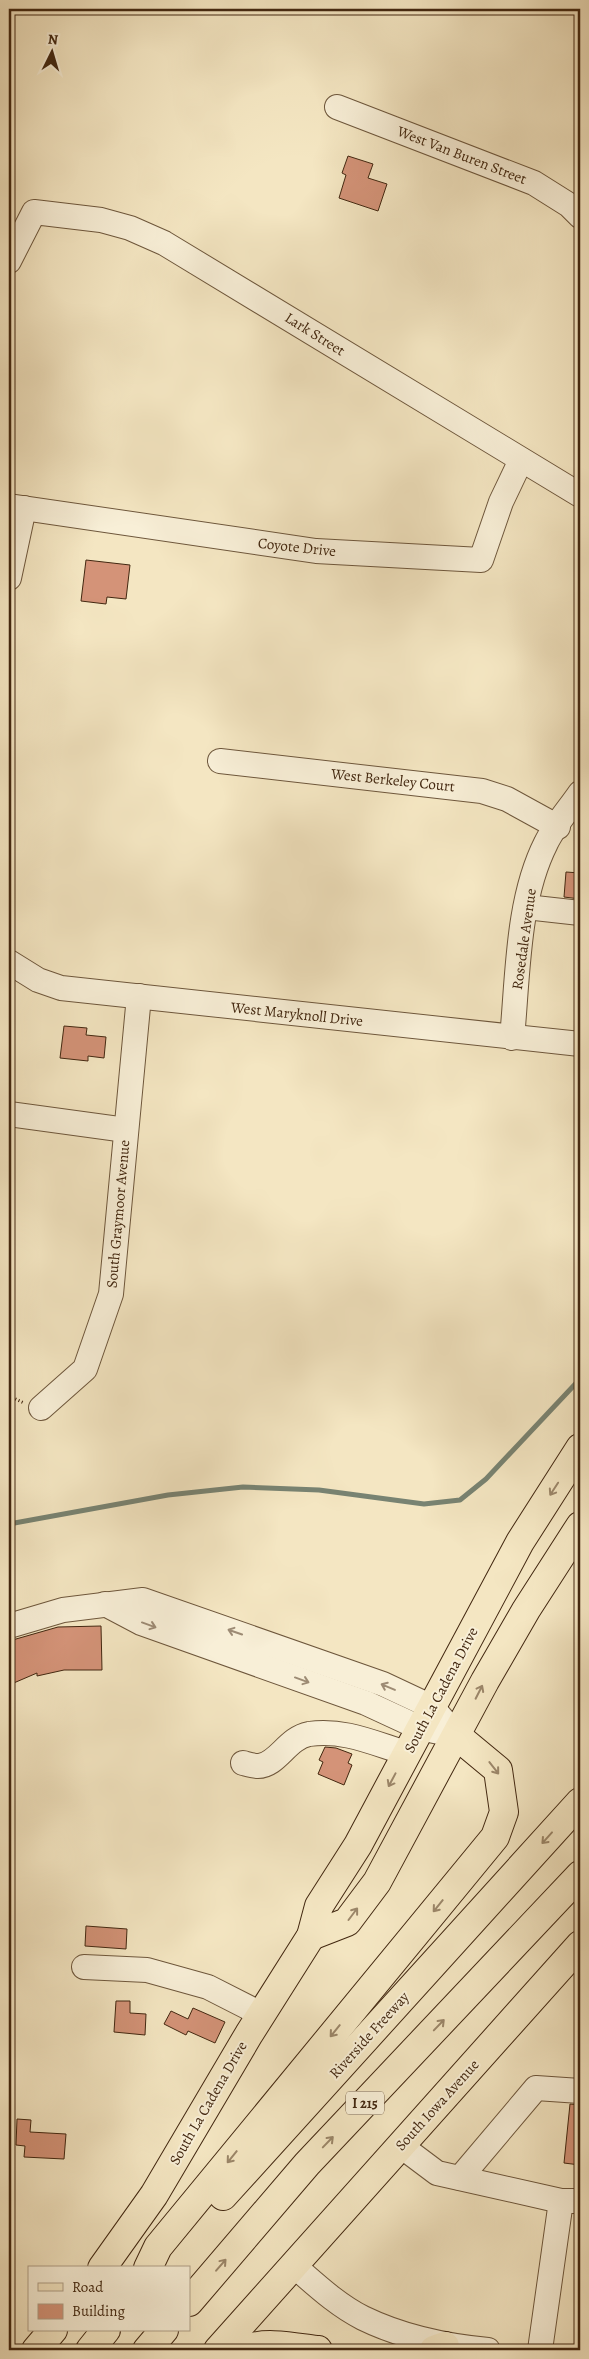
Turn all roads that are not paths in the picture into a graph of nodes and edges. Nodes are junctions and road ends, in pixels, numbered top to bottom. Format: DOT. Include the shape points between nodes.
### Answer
graph roads {
  1 [pos="337,107"];
  2 [pos="580,216"];
  3 [pos="9,261"];
  4 [pos="521,460"];
  5 [pos="580,495"];
  6 [pos="16,507"];
  7 [pos="9,578"];
  8 [pos="220,761"];
  9 [pos="580,793"];
  10 [pos="558,827"];
  11 [pos="526,907"];
  12 [pos="580,913"];
  13 [pos="13,966"];
  14 [pos="139,996"];
  15 [pos="512,1038"];
  16 [pos="580,1044"];
  17 [pos="9,1114"];
  18 [pos="126,1130"];
  19 [pos="41,1408"];
  20 [pos="580,1448"];
  21 [pos="580,1526"];
  22 [pos="9,1626"];
  23 [pos="426,1717"];
  24 [pos="457,1736"];
  25 [pos="406,1753"];
  26 [pos="243,1763"];
  27 [pos="580,1802"];
  28 [pos="580,1875"];
  29 [pos="311,1936"];
  30 [pos="580,1945"];
  31 [pos="84,1967"];
  32 [pos="261,2014"];
  33 [pos="580,2091"];
  34 [pos="401,2146"];
  35 [pos="460,2178"];
  36 [pos="571,2201"];
  37 [pos="293,2265"];
  38 [pos="103,2266"];
  39 [pos="149,2266"];
  40 [pos="160,2266"];
  41 [pos="190,2301"];
  42 [pos="51,2332"];
  43 [pos="104,2332"];
  44 [pos="162,2332"];
  45 [pos="439,2348"];
  46 [pos="36,2350"];
  47 [pos="90,2350"];
  48 [pos="147,2350"];
  49 [pos="218,2350"];
  50 [pos="246,2350"];
  51 [pos="318,2350"];
  52 [pos="488,2350"];
  53 [pos="540,2350"];
  1 -- 2 [label="street, West Van Buren Street" via="534,183 569,205"];
  3 -- 4 [label="street, Lark Street" via="34,212 101,220 130,228 164,242"];
  4 -- 5 [label="street, Lark Street"];
  4 -- 6 [label="street, Coyote Drive" via="501,502 481,560 316,551"];
  6 -- 7 [label="street"];
  8 -- 10 [label="street, West Berkeley Court" via="482,791 508,799"];
  9 -- 10 [label="street, Rosedale Avenue"];
  10 -- 11 [label="street, Rosedale Avenue" via="540,856"];
  11 -- 12 [label="street"];
  11 -- 15 [label="street, Rosedale Avenue"];
  13 -- 14 [label="street, West Maryknoll Drive" via="61,988"];
  14 -- 15 [label="street, West Maryknoll Drive"];
  14 -- 18 [label="street, South Graymoor Avenue"];
  15 -- 16 [label="street, West Maryknoll Drive"];
  17 -- 18 [label="street"];
  18 -- 19 [label="street, South Graymoor Avenue" via="111,1294 85,1369"];
  20 -- 23 [label="main road, South La Cadena Drive, one-way" via="520,1542"];
  24 -- 21 [label="main road, one-way" via="526,1610"];
  22 -- 23 [label="street" via="63,1610 143,1600 383,1684"];
  23 -- 24 [label="street"];
  23 -- 25 [label="main road, South La Cadena Drive"];
  29 -- 24 [label="main road, one-way" via="347,1922 377,1882"];
  24 -- 39 [label="main road, one-way" via="498,1770 504,1812 495,1837 158,2247"];
  25 -- 26 [label="street" via="342,1732 307,1734 290,1742 274,1760 259,1767"];
  25 -- 29 [label="main road, South La Cadena Drive, one-way" via="358,1845 319,1906"];
  27 -- 40 [label="main road, Riverside Freeway / I 215, one-way"];
  41 -- 28 [label="main road, I 215, one-way" via="307,2164"];
  29 -- 32 [label="main road, South La Cadena Drive"];
  30 -- 34 [label="main road, South Iowa Avenue"];
  31 -- 32 [label="street" via="147,1970 208,1987"];
  32 -- 38 [label="main road, South La Cadena Drive" via="154,2195"];
  33 -- 35 [label="street" via="536,2088"];
  34 -- 35 [label="street" via="437,2173"];
  34 -- 37 [label="main road, South Iowa Avenue"];
  35 -- 36 [label="street"];
  36 -- 53 [label="street"];
  37 -- 45 [label="street" via="362,2318"];
  37 -- 49 [label="main road, South Iowa Avenue"];
  42 -- 46 [label="main road"];
  43 -- 47 [label="main road"];
  44 -- 48 [label="main road"];
  45 -- 52 [label="street"];
  50 -- 51 [label="main road" via="264,2345"];
}
